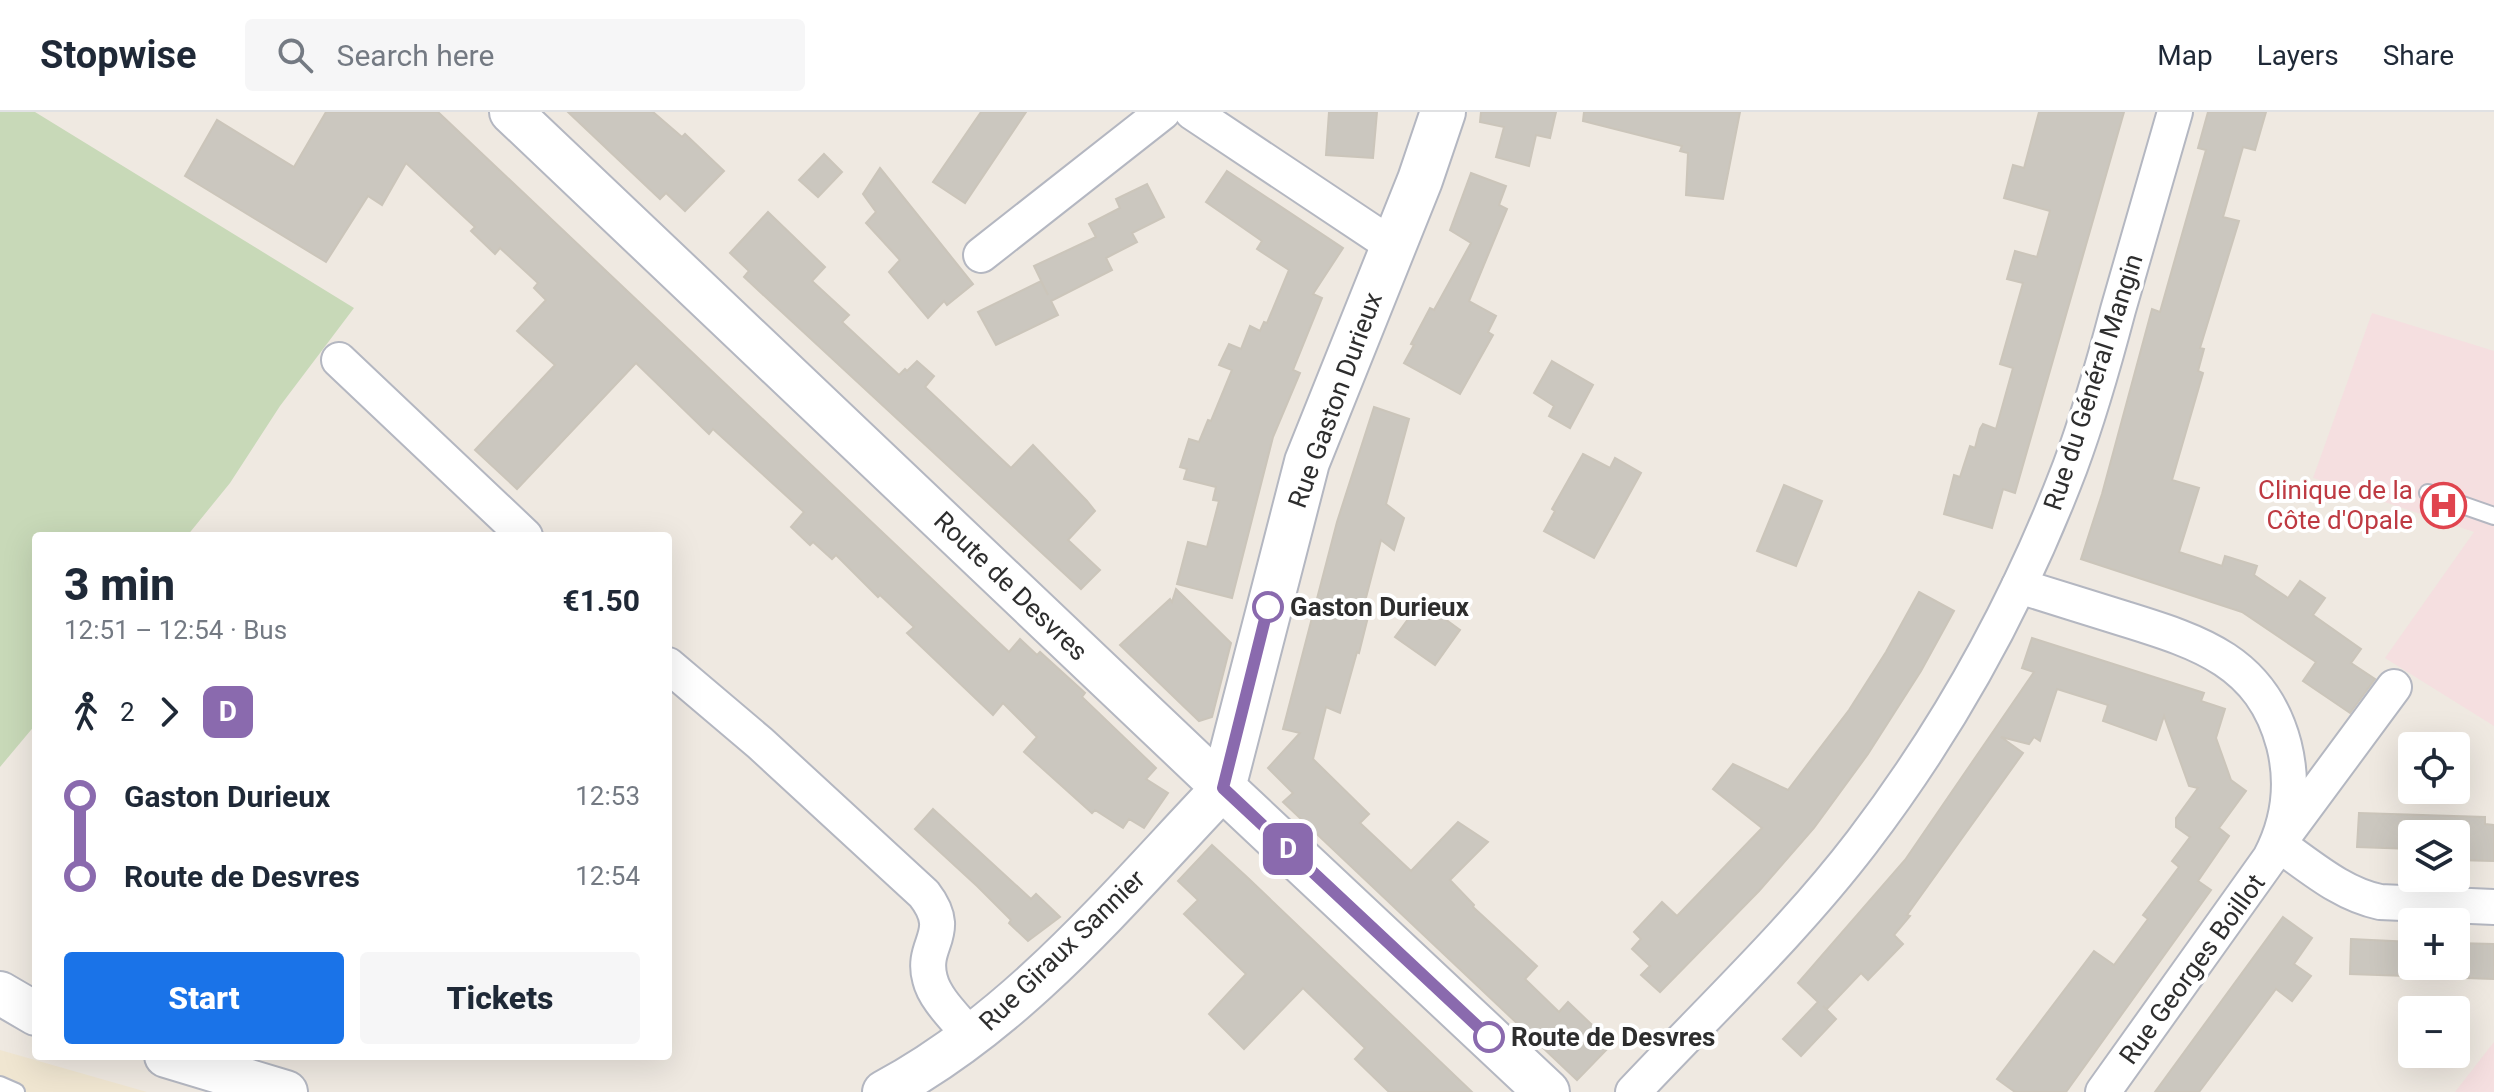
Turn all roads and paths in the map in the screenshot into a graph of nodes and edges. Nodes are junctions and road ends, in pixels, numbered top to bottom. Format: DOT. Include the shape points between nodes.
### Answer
graph roads {
  1 [pos="511,112"];
  2 [pos="1163,112"];
  3 [pos="1192,112"];
  4 [pos="1443,112"];
  5 [pos="2175,112"];
  6 [pos="1393,246"];
  7 [pos="981,255"];
  8 [pos="339,360"];
  9 [pos="2428,493"];
  10 [pos="2494,516"];
  11 [pos="521,532"];
  12 [pos="2019,586"];
  13 [pos="672,668"];
  14 [pos="2394,687"];
  15 [pos="1223,788"];
  16 [pos="2278,844"];
  17 [pos="2494,907"];
  18 [pos="0,993"];
  19 [pos="32,1014"];
  20 [pos="0,1015"];
  21 [pos="32,1017"];
  22 [pos="971,1037"];
  23 [pos="179,1060"];
  24 [pos="0,1085"];
  25 [pos="16,1092"];
  26 [pos="286,1092"];
  27 [pos="884,1092"];
  28 [pos="1547,1092"];
  29 [pos="1633,1092"];
  30 [pos="2103,1092"];
  1 -- 15 [label="street, Route de Desvres"];
  2 -- 7 [label="street"];
  3 -- 6 [label="street"];
  4 -- 6 [label="main road, Rue Gaston Durieux"];
  5 -- 12 [label="street, Rue du Général Mangin" via="2089,413"];
  6 -- 15 [label="main road, Rue Gaston Durieux" via="1307,462"];
  8 -- 11 [label="street"];
  9 -- 10 [label="lane"];
  12 -- 16 [label="street, Rue Georges Boillot" via="2197,642 2243,673 2270,709 2287,757 2289,800"];
  12 -- 29 [label="street, Rue du Général Mangin" via="1949,714 1854,852"];
  13 -- 22 [label="street" via="768,750 933,905 938,931 929,959 932,985"];
  14 -- 16 [label="street, Rue Georges Boillot"];
  15 -- 22 [label="street, Rue Giraux Sannier" via="1084,934"];
  15 -- 28 [label="main road, Route de Desvres"];
  16 -- 17 [label="street" via="2363,898"];
  16 -- 30 [label="street, Rue Georges Boillot"];
  18 -- 19 [label="street"];
  20 -- 21 [label="street"];
  22 -- 27 [label="street, Rue Giraux Sannier"];
  23 -- 26 [label="street"];
  24 -- 25 [label="lane"];
}
